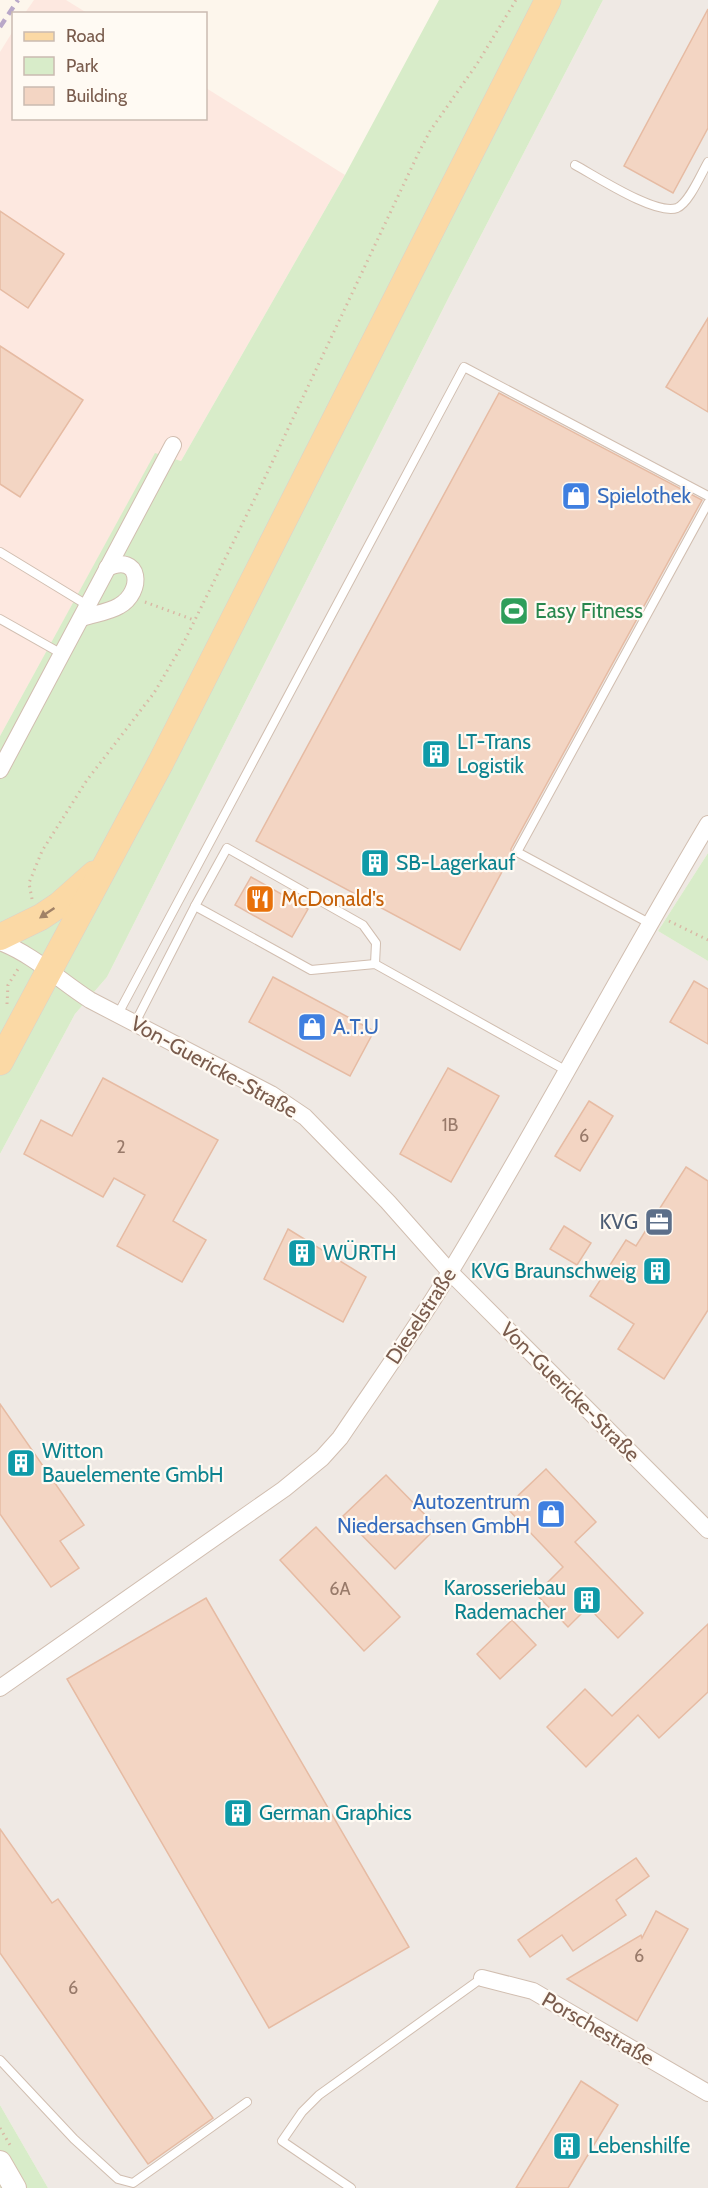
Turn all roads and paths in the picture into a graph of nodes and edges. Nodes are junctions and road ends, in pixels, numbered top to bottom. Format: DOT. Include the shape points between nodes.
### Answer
graph roads {
  1 [pos="516,0"];
  2 [pos="548,0"];
  3 [pos="708,162"];
  4 [pos="575,165"];
  5 [pos="172,446"];
  6 [pos="708,496"];
  7 [pos="708,503"];
  8 [pos="0,552"];
  9 [pos="107,568"];
  10 [pos="120,606"];
  11 [pos="84,611"];
  12 [pos="0,619"];
  13 [pos="194,620"];
  14 [pos="63,655"];
  15 [pos="0,770"];
  16 [pos="708,824"];
  17 [pos="108,862"];
  18 [pos="195,906"];
  19 [pos="39,918"];
  20 [pos="652,918"];
  21 [pos="0,937"];
  22 [pos="708,940"];
  23 [pos="0,942"];
  24 [pos="26,954"];
  25 [pos="375,964"];
  26 [pos="48,971"];
  27 [pos="4,1010"];
  28 [pos="118,1014"];
  29 [pos="135,1023"];
  30 [pos="0,1062"];
  31 [pos="567,1071"];
  32 [pos="450,1272"];
  33 [pos="708,1530"];
  34 [pos="0,1688"];
  35 [pos="482,1978"];
  36 [pos="0,2060"];
  37 [pos="708,2092"];
  38 [pos="247,2102"];
  39 [pos="0,2162"];
  40 [pos="15,2188"];
  41 [pos="351,2188"];
  1 -- 13 [label="path" via="418,154"];
  2 -- 17 [label="main road"];
  3 -- 4 [label="lane" via="686,200 678,208 669,209 644,203"];
  5 -- 9 [label="street"];
  6 -- 28 [label="lane" via="464,367"];
  7 -- 20 [label="lane" via="516,852"];
  8 -- 11 [label="lane"];
  9 -- 10 [label="street" via="118,563 135,571 137,582"];
  9 -- 11 [label="street"];
  10 -- 11 [label="street"];
  10 -- 13 [label="path" via="145,602"];
  11 -- 14 [label="street"];
  12 -- 14 [label="lane"];
  13 -- 19 [label="path" via="154,693 87,780 42,851 29,883"];
  14 -- 15 [label="street"];
  16 -- 20 [label="street, Dieselstraße"];
  17 -- 19 [label="main road, one-way"];
  17 -- 26 [label="main road"];
  18 -- 25 [label="lane" via="311,970"];
  18 -- 25 [label="lane" via="227,848 363,925 376,943"];
  18 -- 29 [label="lane"];
  19 -- 21 [label="main road"];
  20 -- 22 [label="path"];
  20 -- 31 [label="street, Dieselstraße"];
  23 -- 24 [label="street, Von-Guericke-Straße"];
  24 -- 26 [label="street, Von-Guericke-Straße"];
  24 -- 27 [label="path" via="8,985"];
  25 -- 31 [label="lane"];
  26 -- 28 [label="street, Von-Guericke-Straße" via="76,992"];
  26 -- 30 [label="main road"];
  28 -- 29 [label="street, Von-Guericke-Straße"];
  29 -- 32 [label="street, Von-Guericke-Straße" via="291,1106 322,1133"];
  31 -- 32 [label="street, Dieselstraße"];
  32 -- 33 [label="street, Von-Guericke-Straße"];
  32 -- 34 [label="street, Dieselstraße" via="340,1438 322,1458 284,1489"];
  35 -- 37 [label="street, Porschestraße" via="533,1991"];
  35 -- 41 [label="lane" via="319,2095 282,2141"];
  36 -- 38 [label="lane" via="74,2139 118,2179 133,2183"];
  39 -- 40 [label="main road"];
}
